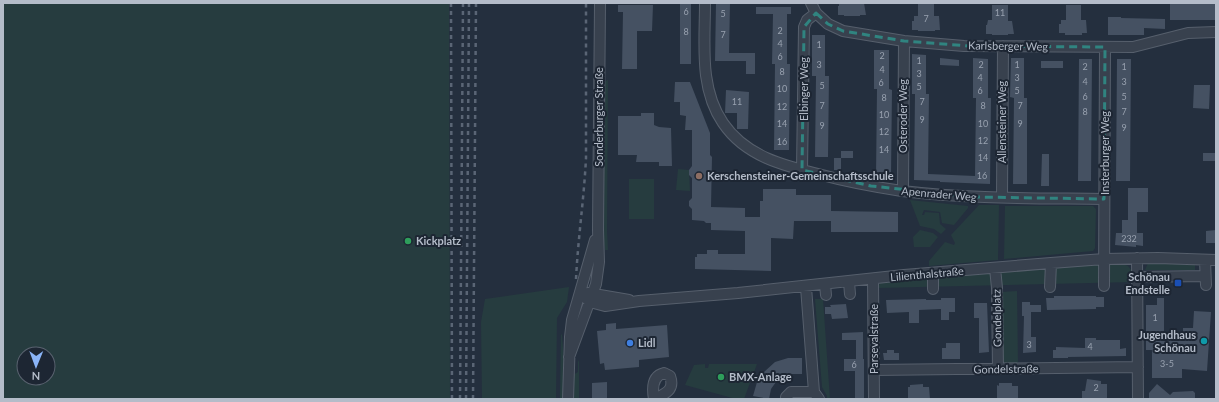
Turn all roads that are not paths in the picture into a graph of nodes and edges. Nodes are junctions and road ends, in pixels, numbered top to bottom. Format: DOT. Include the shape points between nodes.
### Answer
graph roads {
  1 [pos="600,3"];
  2 [pos="705,3"];
  3 [pos="811,3"];
  4 [pos="816,13"];
  5 [pos="1216,32"];
  6 [pos="904,40"];
  7 [pos="1003,46"];
  8 [pos="1105,47"];
  9 [pos="802,170"];
  10 [pos="903,191"];
  11 [pos="1002,197"];
  12 [pos="1104,199"];
  13 [pos="598,230"];
  14 [pos="1137,258"];
  15 [pos="1104,260"];
  16 [pos="1205,260"];
  17 [pos="1216,260"];
  18 [pos="1051,263"];
  19 [pos="995,268"];
  20 [pos="933,274"];
  21 [pos="1137,277"];
  22 [pos="873,279"];
  23 [pos="849,282"];
  24 [pos="825,284"];
  25 [pos="806,286"];
  26 [pos="1104,286"];
  27 [pos="1050,287"];
  28 [pos="934,289"];
  29 [pos="580,293"];
  30 [pos="850,294"];
  31 [pos="826,296"];
  32 [pos="591,297"];
  33 [pos="569,357"];
  34 [pos="1138,367"];
  35 [pos="998,369"];
  36 [pos="874,370"];
  37 [pos="817,395"];
  38 [pos="568,399"];
  39 [pos="786,399"];
  40 [pos="874,399"];
  41 [pos="1138,399"];
  1 -- 13 [label="street, Sonderburger Straße"];
  2 -- 9 [label="street, Apenrader Weg" via="707,87 718,114 730,132 756,154 778,164"];
  3 -- 4 [label="street, Karlsberger Weg"];
  4 -- 6 [label="street, Karlsberger Weg" via="828,24 843,31"];
  4 -- 9 [label="street, Elbinger Weg" via="807,20 804,27"];
  5 -- 8 [label="street, Karlsberger Weg" via="1188,33 1133,47"];
  6 -- 7 [label="street, Karlsberger Weg" via="964,46"];
  6 -- 10 [label="street, Osteroder Weg"];
  7 -- 8 [label="street, Karlsberger Weg"];
  7 -- 11 [label="street, Allensteiner Weg"];
  8 -- 12 [label="street, Insterburger Weg"];
  9 -- 10 [label="street, Apenrader Weg" via="847,182"];
  10 -- 11 [label="street, Apenrader Weg"];
  11 -- 12 [label="street, Apenrader Weg"];
  12 -- 15 [label="street, Insterburger Weg"];
  13 -- 29 [label="street, Sonderburger Straße"];
  13 -- 32 [label="street, Sonderburger Straße" via="599,262"];
  14 -- 15 [label="street, Lilienthalstraße"];
  14 -- 16 [label="street, Lilienthalstraße"];
  14 -- 21 [label="street"];
  15 -- 18 [label="street, Lilienthalstraße"];
  15 -- 26 [label="street, Insterburger Weg"];
  16 -- 17 [label="street, Lilienthalstraße"];
  16 -- 21 [label="street" via="1205,281"];
  18 -- 19 [label="street, Lilienthalstraße"];
  18 -- 27 [label="street"];
  19 -- 20 [label="street, Lilienthalstraße"];
  19 -- 35 [label="street, Gondelplatz"];
  20 -- 22 [label="street, Lilienthalstraße"];
  20 -- 28 [label="street"];
  21 -- 34 [label="street"];
  22 -- 23 [label="street, Lilienthalstraße"];
  22 -- 36 [label="street, Parsevalstraße"];
  23 -- 24 [label="street, Lilienthalstraße"];
  23 -- 30 [label="street"];
  24 -- 25 [label="street, Lilienthalstraße"];
  24 -- 31 [label="street"];
  25 -- 32 [label="street, Lilienthalstraße" via="639,301"];
  25 -- 37 [label="street"];
  29 -- 32 [label="street, Lilienthalstraße"];
  29 -- 33 [label="street, Sonderburger Straße" via="572,320"];
  32 -- 33 [label="street, Sonderburger Straße"];
  33 -- 38 [label="street, Sonderburger Straße"];
  34 -- 35 [label="street, Gondelstraße"];
  34 -- 41 [label="street"];
  35 -- 36 [label="street, Gondelstraße"];
  36 -- 40 [label="street, Parsevalstraße"];
  37 -- 39 [label="street" via="791,392"];
}
